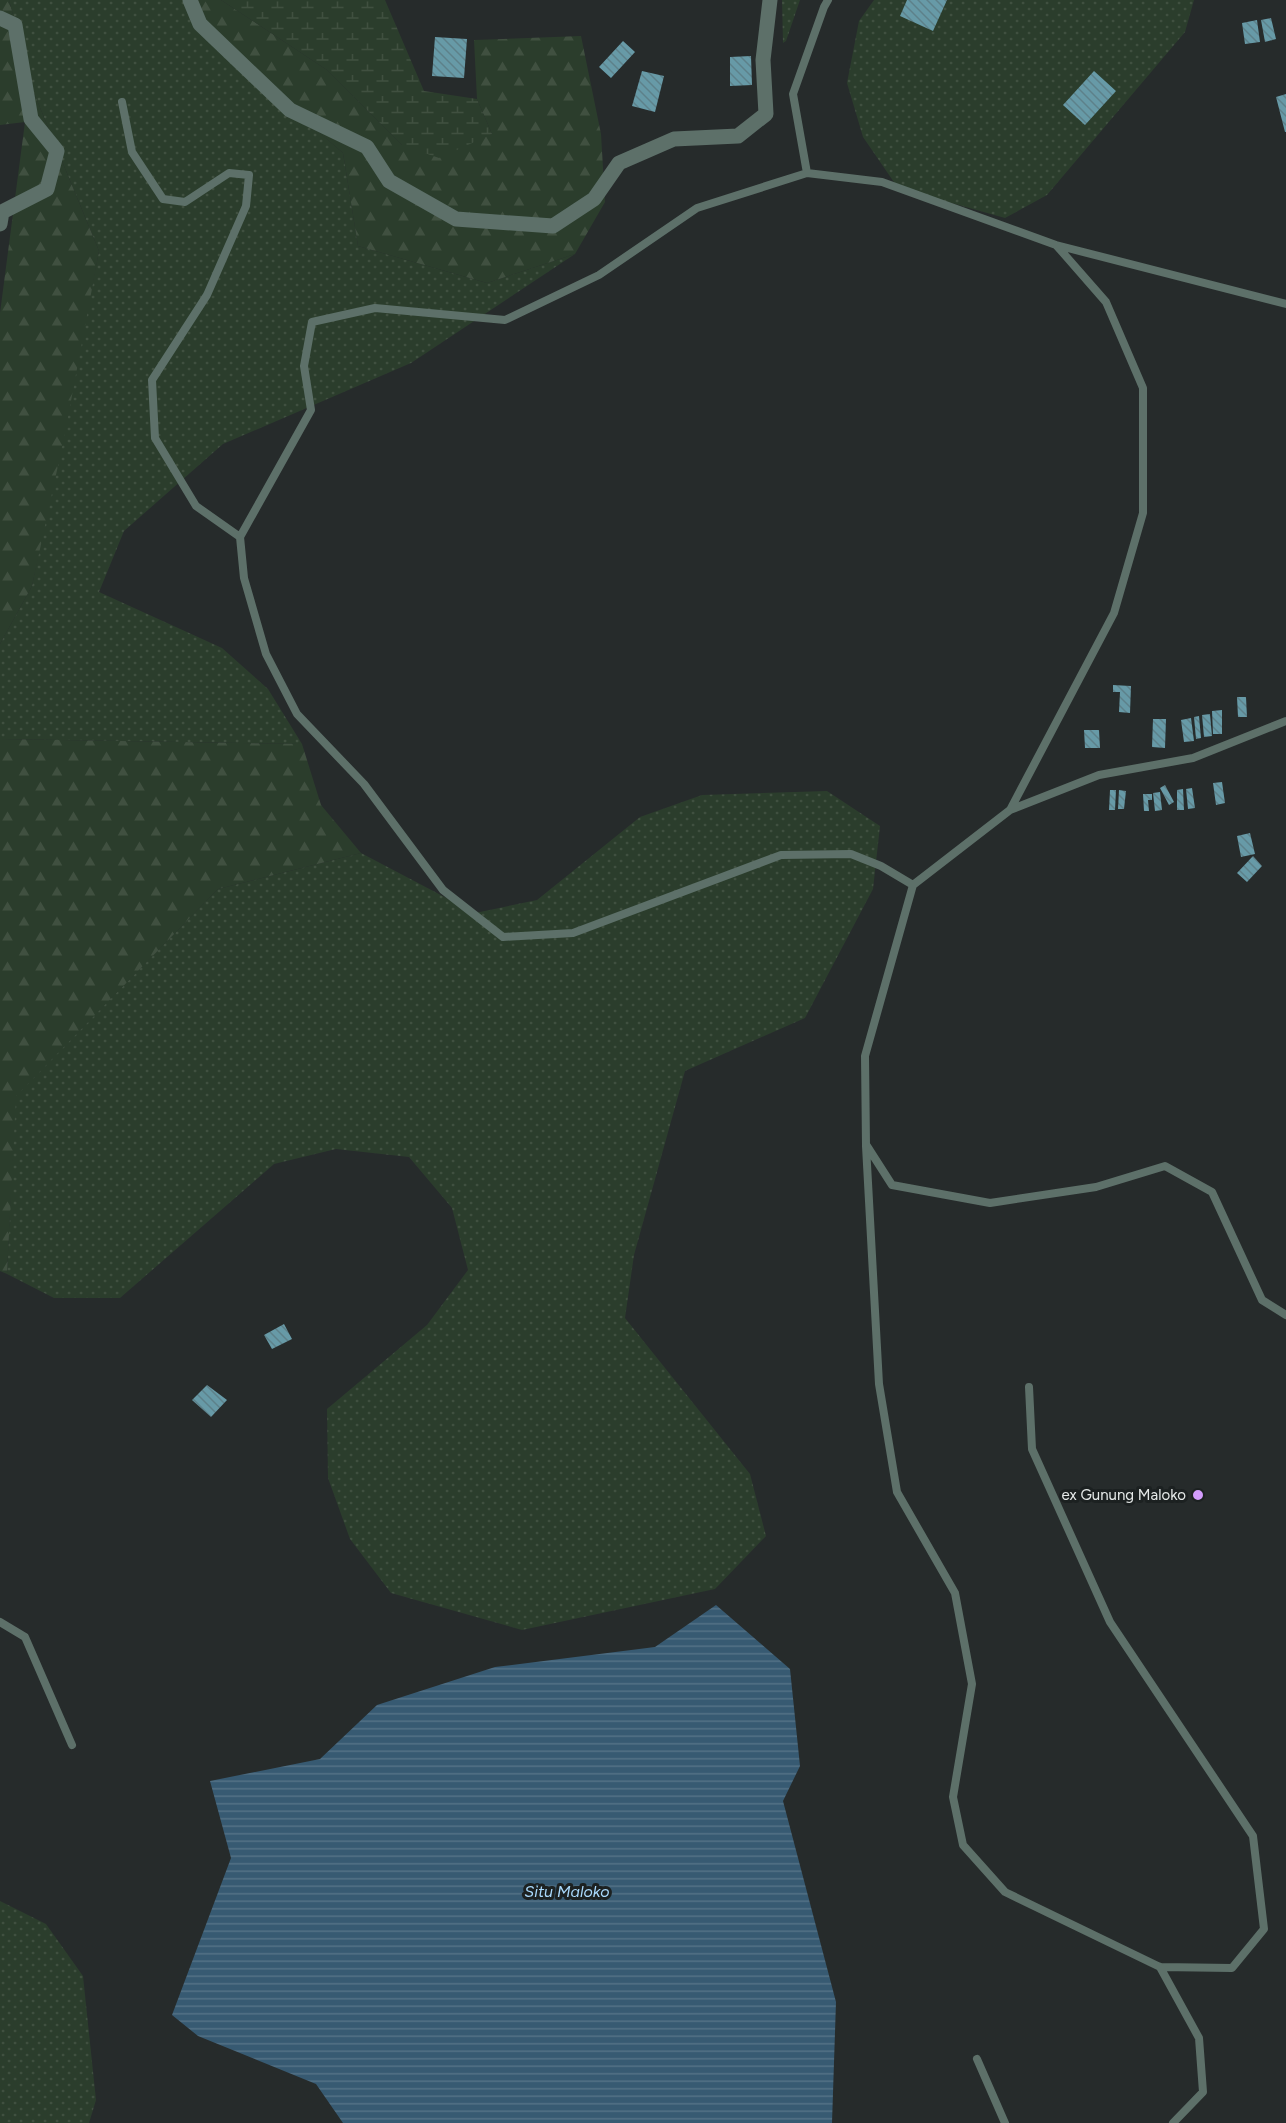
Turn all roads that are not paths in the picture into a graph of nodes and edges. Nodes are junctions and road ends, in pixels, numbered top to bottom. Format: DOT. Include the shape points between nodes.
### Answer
graph roads {
  1 [pos="190,0"];
  2 [pos="770,0"];
  3 [pos="828,0"];
  4 [pos="0,18"];
  5 [pos="122,102"];
  6 [pos="807,173"];
  7 [pos="0,224"];
  8 [pos="1056,245"];
  9 [pos="1286,304"];
  10 [pos="240,537"];
  11 [pos="1286,721"];
  12 [pos="1010,810"];
  13 [pos="913,885"];
  14 [pos="866,1146"];
  15 [pos="1286,1315"];
  16 [pos="1029,1387"];
  17 [pos="0,1622"];
  18 [pos="72,1745"];
  19 [pos="1160,1967"];
  20 [pos="977,2059"];
  21 [pos="1005,2123"];
  22 [pos="1173,2123"];
  1 -- 2 [label="street" via="200,24 290,110 367,147 389,181 456,219 554,226 594,199 619,163 674,139 738,136 766,114 763,60"];
  3 -- 6 [label="lane" via="792,94"];
  4 -- 7 [label="street" via="15,25 31,119 57,151 46,189 2,212"];
  5 -- 10 [label="lane" via="132,152 163,200 185,202 229,173 249,175 246,206 207,295 152,380 155,438 196,506"];
  6 -- 8 [label="lane" via="882,182"];
  6 -- 10 [label="lane" via="698,208 599,275 505,320 375,308 312,322 304,366 311,410"];
  8 -- 9 [label="lane"];
  8 -- 12 [label="lane" via="1106,302 1143,388 1143,513 1114,613"];
  10 -- 13 [label="lane" via="244,578 266,654 297,714 364,784 444,890 503,937 573,933 781,855 851,854"];
  11 -- 12 [label="lane" via="1193,758 1099,775"];
  12 -- 13 [label="lane"];
  13 -- 14 [label="lane" via="865,1056"];
  14 -- 15 [label="lane" via="892,1185 990,1203 1096,1187 1165,1166 1212,1192 1262,1300"];
  14 -- 19 [label="lane" via="879,1384 897,1492 955,1593 972,1684 953,1797 963,1845 1005,1892"];
  16 -- 19 [label="lane" via="1032,1449 1110,1622 1253,1836 1264,1929 1232,1968"];
  17 -- 18 [label="lane" via="25,1637"];
  19 -- 22 [label="lane" via="1199,2038 1200,2049 1203,2092"];
  20 -- 21 [label="lane"];
}
